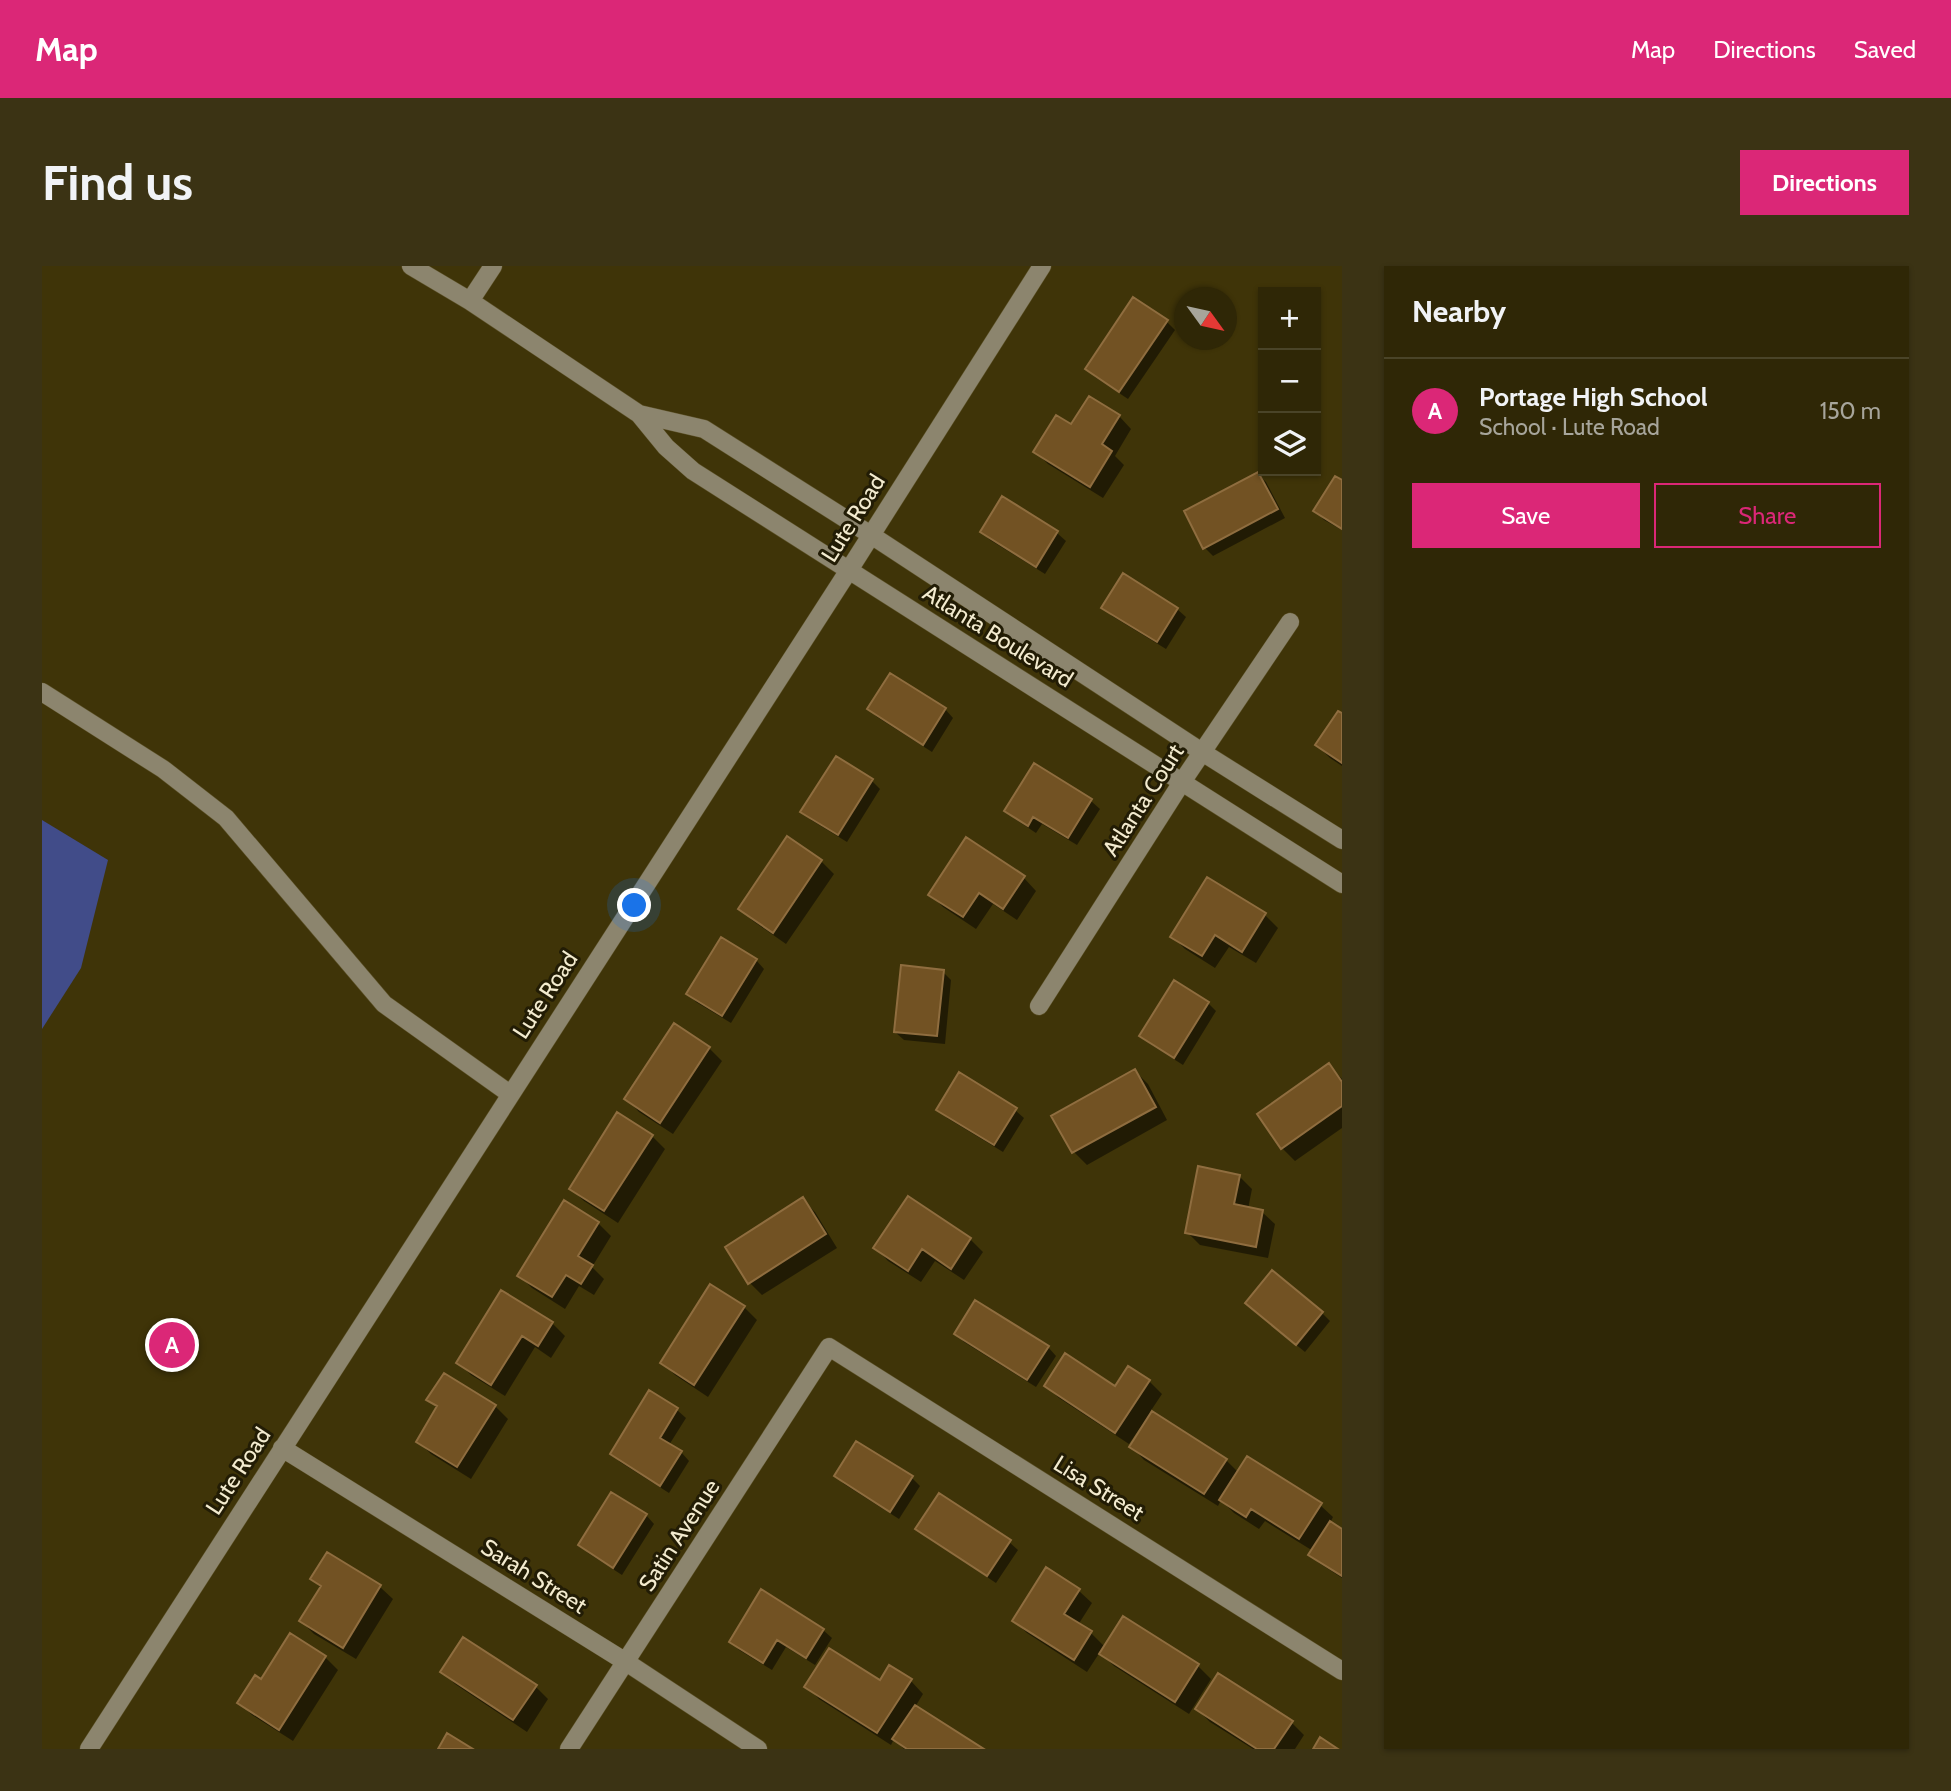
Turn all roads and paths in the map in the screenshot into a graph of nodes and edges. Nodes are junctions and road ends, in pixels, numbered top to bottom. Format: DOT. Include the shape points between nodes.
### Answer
graph roads {
  1 [pos="411,266"];
  2 [pos="493,266"];
  3 [pos="1042,266"];
  4 [pos="470,301"];
  5 [pos="639,414"];
  6 [pos="871,535"];
  7 [pos="849,570"];
  8 [pos="1290,622"];
  9 [pos="42,692"];
  10 [pos="1202,752"];
  11 [pos="1182,782"];
  12 [pos="1342,840"];
  13 [pos="1342,884"];
  14 [pos="1039,1006"];
  15 [pos="510,1094"];
  16 [pos="829,1347"];
  17 [pos="282,1448"];
  18 [pos="626,1662"];
  19 [pos="1342,1671"];
  20 [pos="89,1749"];
  21 [pos="569,1749"];
  22 [pos="758,1749"];
  1 -- 4 [label="street, Atlanta Boulevard"];
  2 -- 4 [label="street"];
  3 -- 6 [label="street, Lute Road"];
  4 -- 5 [label="street, Atlanta Boulevard"];
  5 -- 6 [label="street, Atlanta Boulevard" via="704,429"];
  5 -- 7 [label="street, Atlanta Boulevard" via="693,471"];
  6 -- 7 [label="street, Lute Road"];
  6 -- 10 [label="street, Atlanta Boulevard"];
  7 -- 11 [label="street, Atlanta Boulevard"];
  7 -- 15 [label="street, Lute Road"];
  8 -- 10 [label="street, Atlanta Court"];
  9 -- 15 [label="street" via="163,769 226,818 384,1004"];
  10 -- 11 [label="street, Atlanta Court"];
  10 -- 12 [label="street, Atlanta Boulevard"];
  11 -- 13 [label="street, Atlanta Boulevard"];
  11 -- 14 [label="street, Atlanta Court"];
  15 -- 17 [label="street, Lute Road"];
  16 -- 18 [label="street, Satin Avenue"];
  16 -- 19 [label="street, Lisa Street"];
  17 -- 18 [label="street, Sarah Street"];
  17 -- 20 [label="street, Lute Road"];
  18 -- 21 [label="street, Satin Avenue"];
  18 -- 22 [label="street, Sarah Street"];
}
